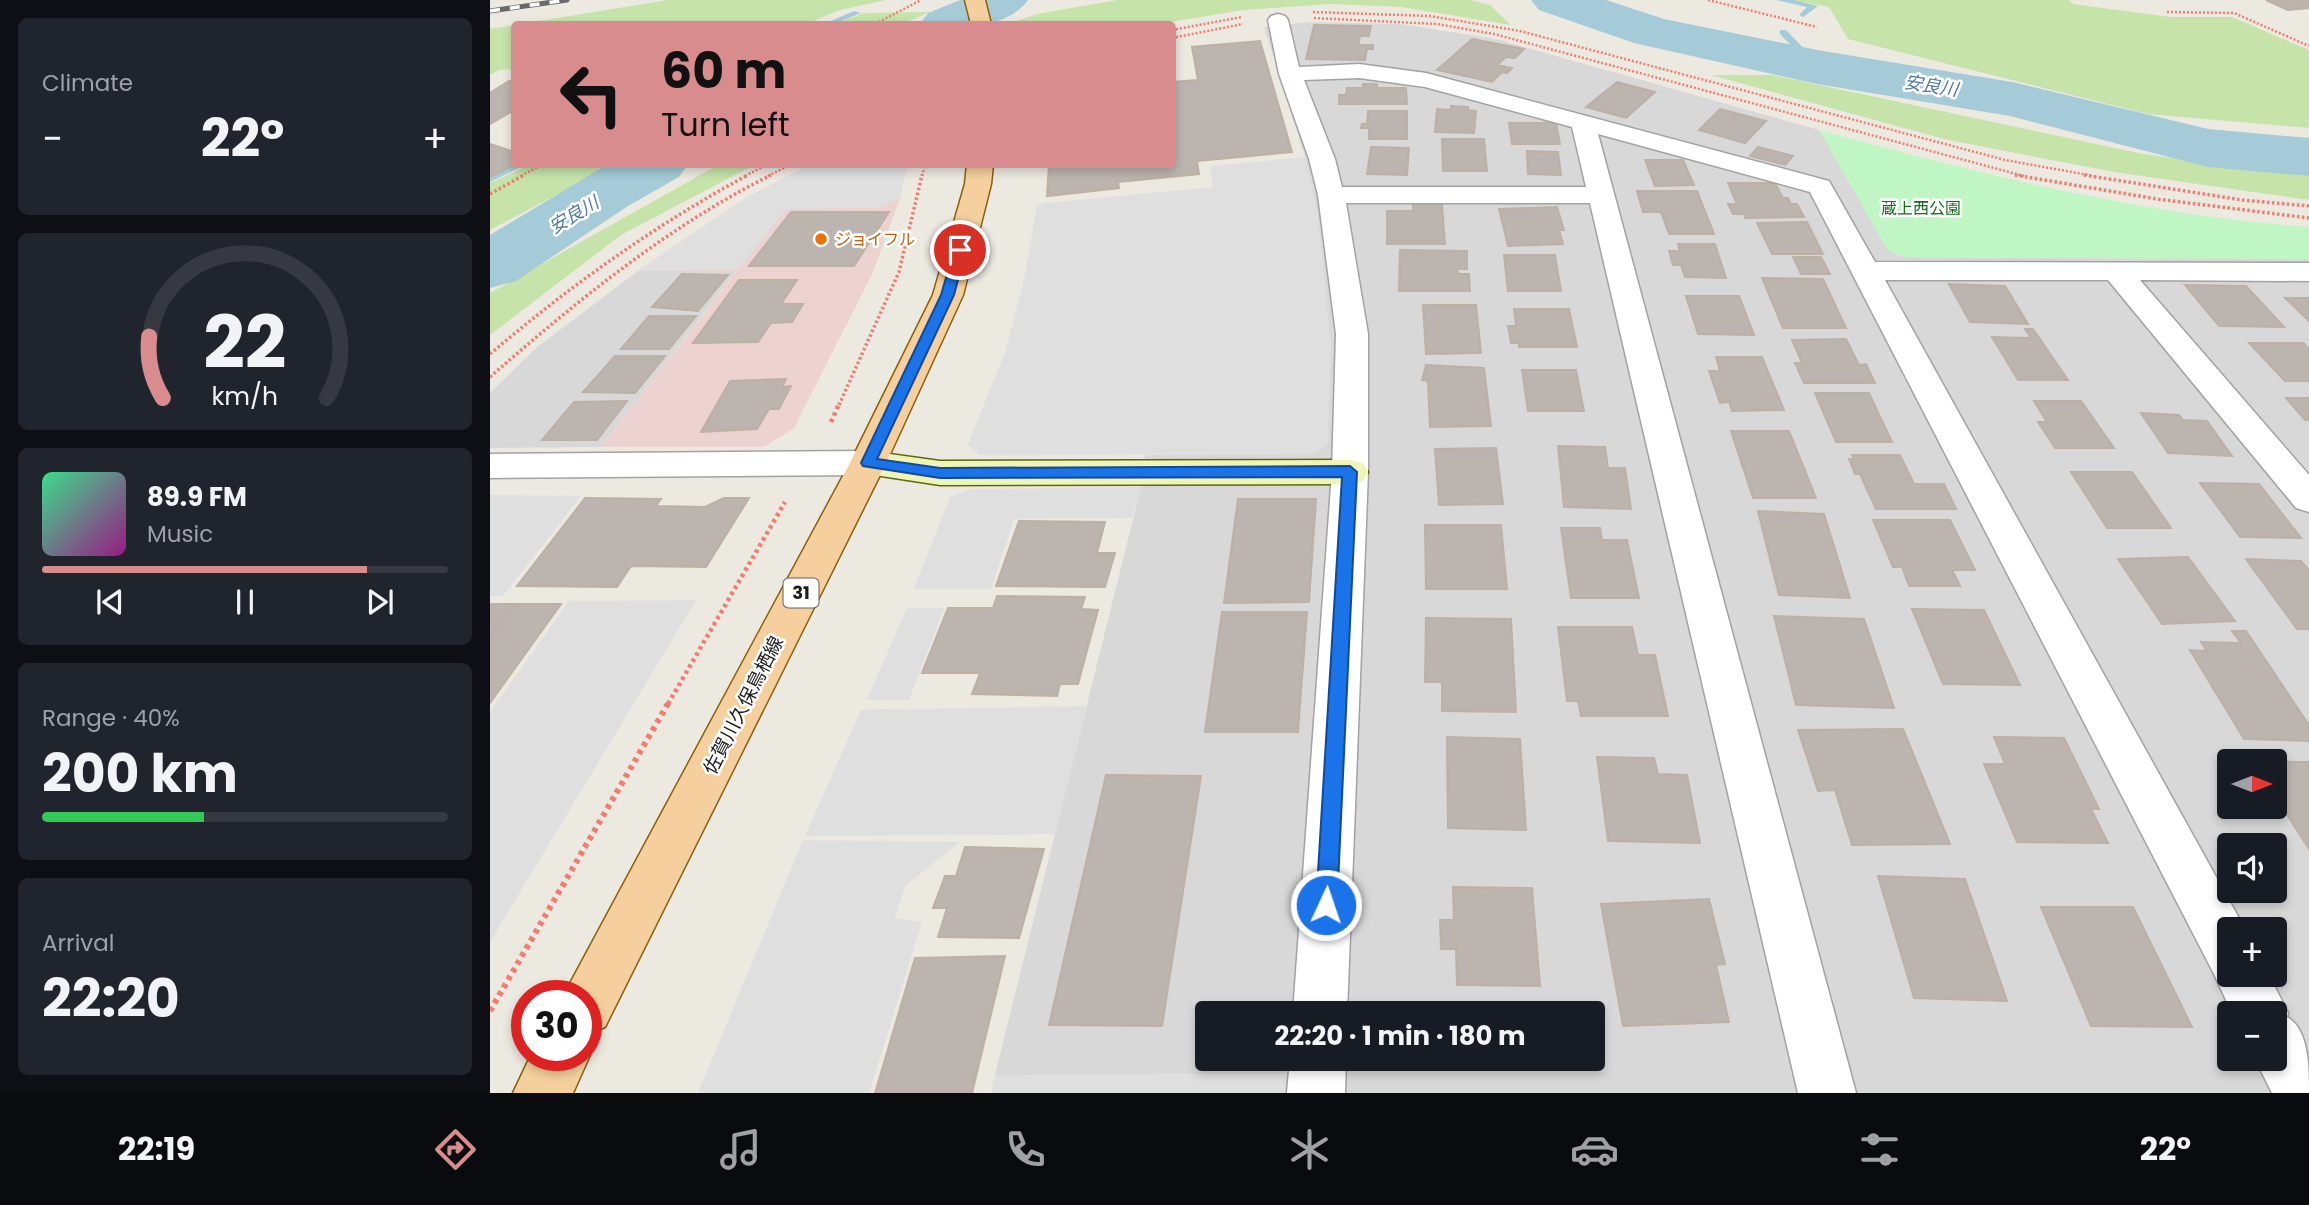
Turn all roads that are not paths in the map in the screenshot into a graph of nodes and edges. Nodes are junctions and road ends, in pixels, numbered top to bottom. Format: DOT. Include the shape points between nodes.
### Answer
graph roads {
  1 [pos="975,0"];
  2 [pos="1278,20"];
  3 [pos="980,21"];
  4 [pos="1290,74"];
  5 [pos="1583,124"];
  6 [pos="980,168"];
  7 [pos="1331,195"];
  8 [pos="1600,195"];
  9 [pos="1865,271"];
  10 [pos="2117,272"];
  11 [pos="2309,272"];
  12 [pos="868,463"];
  13 [pos="490,466"];
  14 [pos="1350,472"];
  15 [pos="2309,499"];
  16 [pos="2217,930"];
  17 [pos="600,980"];
  18 [pos="1321,1001"];
  19 [pos="2287,1062"];
  20 [pos="554,1071"];
  21 [pos="1317,1071"];
  22 [pos="542,1093"];
  23 [pos="1316,1093"];
  24 [pos="1827,1093"];
  25 [pos="2304,1093"];
  1 -- 3 [label="main road"];
  2 -- 4 [label="street"];
  4 -- 5 [label="street" via="1359,71 1426,80"];
  4 -- 7 [label="street"];
  5 -- 8 [label="street"];
  5 -- 9 [label="street" via="1820,187"];
  6 -- 12 [label="main road, 佐賀川久保鳥栖線 / 31" via="947,295"];
  7 -- 8 [label="street"];
  7 -- 14 [label="street" via="1352,334"];
  8 -- 24 [label="street"];
  9 -- 10 [label="street"];
  9 -- 16 [label="street"];
  10 -- 11 [label="street"];
  10 -- 15 [label="street"];
  12 -- 13 [label="street"];
  12 -- 14 [label="street" via="940,473"];
  12 -- 17 [label="main road, 佐賀川久保鳥栖線 / 31"];
  14 -- 18 [label="street"];
  19 -- 25 [label="street"];
  20 -- 22 [label="main road"];
  21 -- 23 [label="street"];
}
